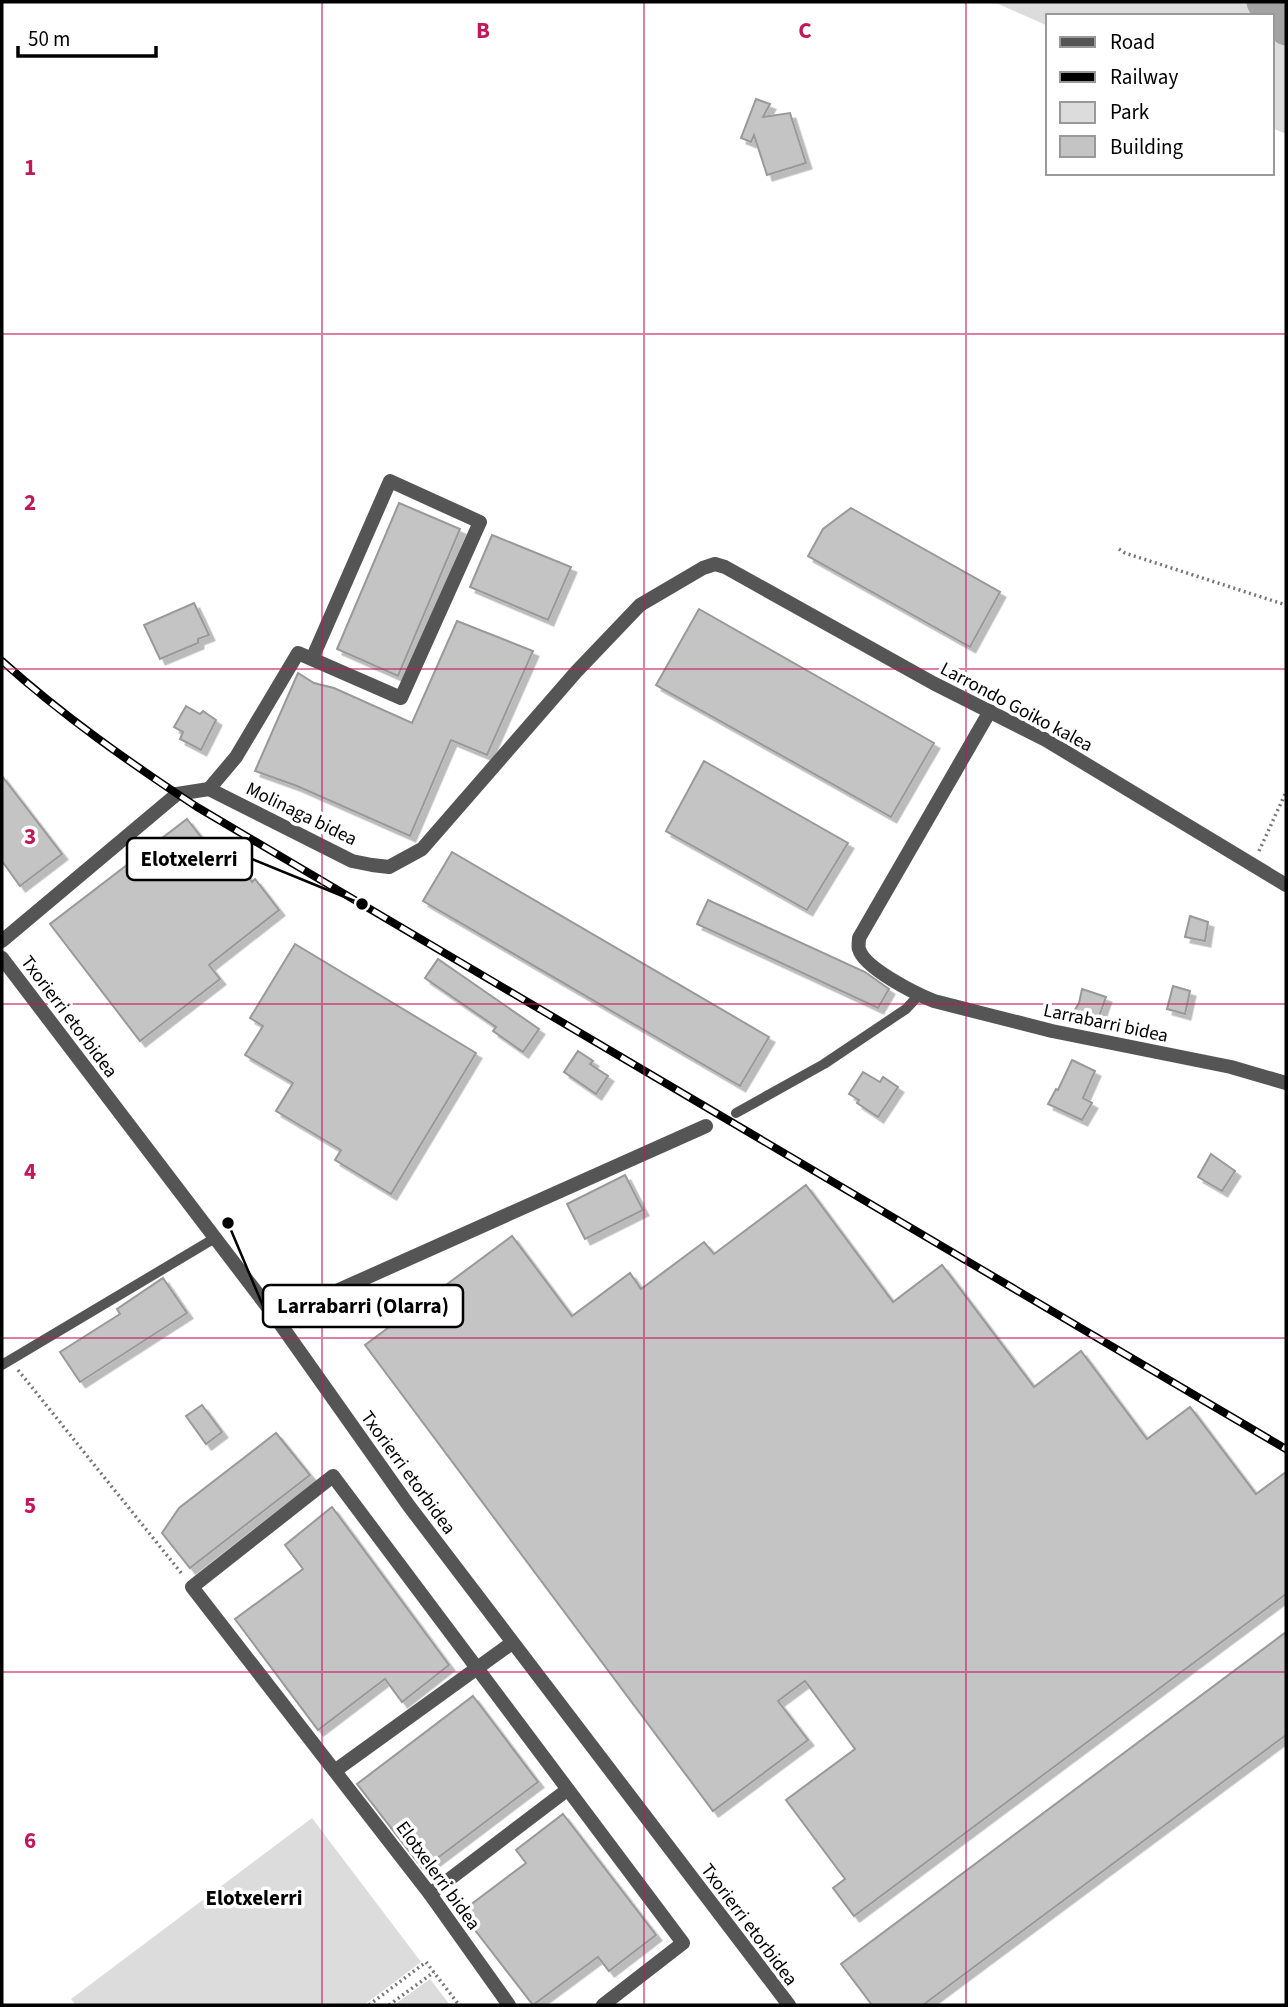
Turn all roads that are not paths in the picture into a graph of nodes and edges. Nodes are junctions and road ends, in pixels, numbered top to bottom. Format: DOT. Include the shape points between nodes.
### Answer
graph roads {
  1 [pos="725,567"];
  2 [pos="312,659"];
  3 [pos="990,711"];
  4 [pos="208,789"];
  5 [pos="1286,885"];
  6 [pos="2,941"];
  7 [pos="2,958"];
  8 [pos="919,995"];
  9 [pos="1286,1083"];
  10 [pos="736,1113"];
  11 [pos="706,1126"];
  12 [pos="215,1238"];
  13 [pos="276,1318"];
  14 [pos="6,1363"];
  15 [pos="512,1643"];
  16 [pos="477,1669"];
  17 [pos="336,1770"];
  18 [pos="567,1790"];
  19 [pos="430,1894"];
  20 [pos="509,2005"];
  21 [pos="603,2005"];
  22 [pos="789,2005"];
  1 -- 3 [label="street, Larrondo Goiko kalea"];
  1 -- 4 [label="street, Molinaga bidea" via="703,568 640,605 422,849 389,867 352,861"];
  2 -- 2 [label="street" via="401,698 480,522 390,481"];
  2 -- 4 [label="street" via="298,653 236,757"];
  3 -- 5 [label="street, Larrondo Goiko kalea"];
  3 -- 8 [label="street, Larrabarri bidea" via="859,938 858,949 866,962"];
  4 -- 6 [label="street" via="177,794"];
  7 -- 12 [label="street, Txorierri etorbidea"];
  8 -- 9 [label="street, Larrabarri bidea" via="1052,1031 1231,1067"];
  8 -- 10 [label="lane" via="906,1009 824,1064"];
  11 -- 13 [label="street"];
  12 -- 13 [label="street, Txorierri etorbidea"];
  12 -- 14 [label="lane"];
  13 -- 15 [label="street, Txorierri etorbidea"];
  15 -- 16 [label="street"];
  15 -- 22 [label="street, Txorierri etorbidea"];
  16 -- 17 [label="street"];
  16 -- 17 [label="street, Elotxelerri bidea" via="334,1476 192,1587"];
  16 -- 18 [label="street"];
  17 -- 19 [label="street, Elotxelerri bidea"];
  18 -- 19 [label="street"];
  18 -- 21 [label="street" via="683,1944"];
  19 -- 20 [label="street, Elotxelerri bidea"];
}
